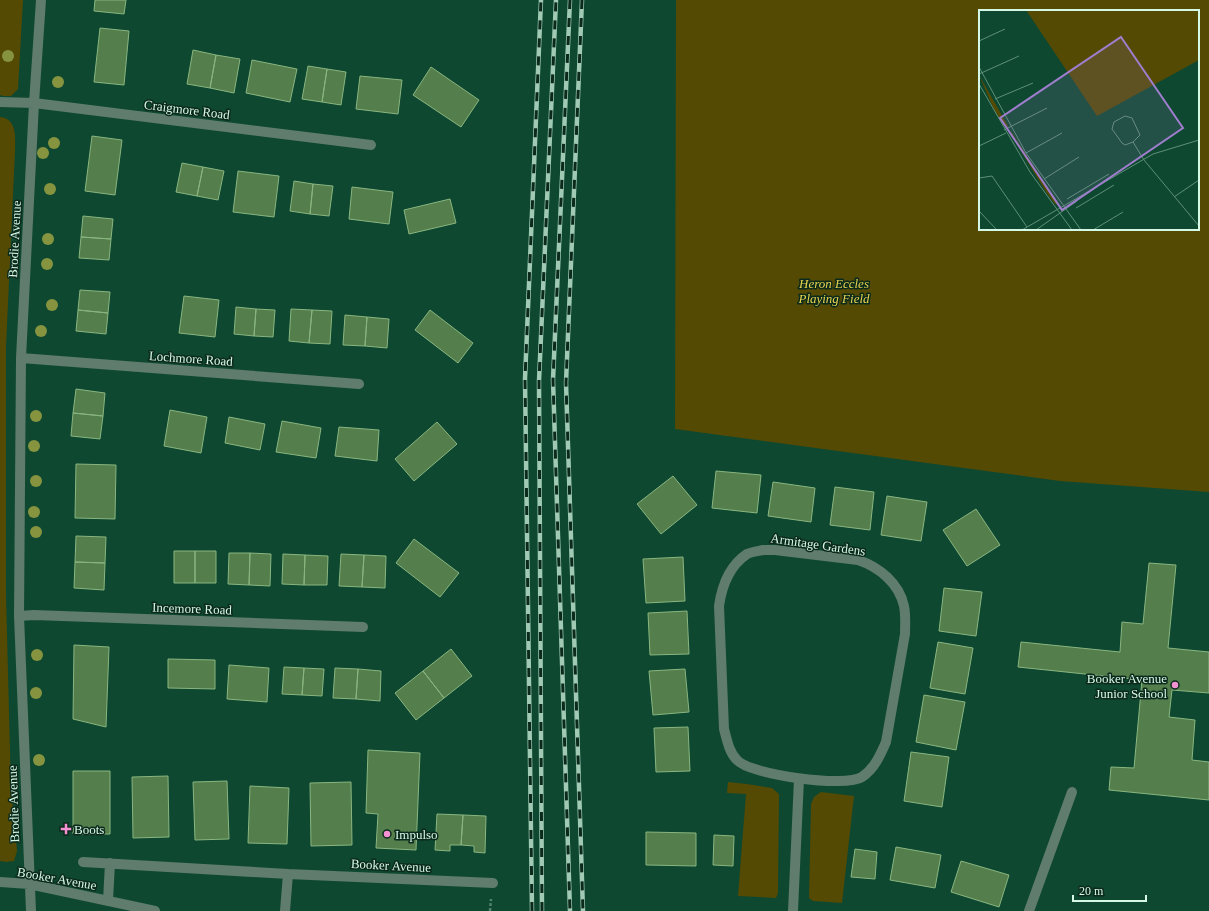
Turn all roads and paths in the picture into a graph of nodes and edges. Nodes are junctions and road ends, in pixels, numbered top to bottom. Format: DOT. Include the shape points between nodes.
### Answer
graph roads {
  1 [pos="41,0"];
  2 [pos="0,102"];
  3 [pos="34,103"];
  4 [pos="371,145"];
  5 [pos="21,358"];
  6 [pos="359,384"];
  7 [pos="19,616"];
  8 [pos="363,627"];
  9 [pos="799,778"];
  10 [pos="1072,792"];
  11 [pos="83,862"];
  12 [pos="110,863"];
  13 [pos="288,874"];
  14 [pos="0,882"];
  15 [pos="492,883"];
  16 [pos="29,884"];
  17 [pos="108,901"];
  18 [pos="31,911"];
  19 [pos="155,911"];
  20 [pos="285,911"];
  21 [pos="793,911"];
  22 [pos="1029,911"];
  1 -- 3 [label="street, Brodie Avenue"];
  2 -- 3 [label="street, Craigmore Road"];
  3 -- 4 [label="street, Craigmore Road"];
  3 -- 5 [label="street, Brodie Avenue"];
  5 -- 6 [label="street, Lochmore Road"];
  5 -- 7 [label="street, Brodie Avenue"];
  7 -- 8 [label="street, Incemore Road"];
  7 -- 16 [label="street, Brodie Avenue"];
  9 -- 9 [label="street, Armitage Gardens" via="764,772 737,761 728,745 724,729 719,606 722,588 728,573 739,562 748,554 763,550 858,560 869,564 890,579 904,605 905,634 886,742 880,758 861,778 848,781"];
  9 -- 21 [label="street"];
  10 -- 22 [label="street"];
  11 -- 12 [label="street, Booker Avenue"];
  12 -- 13 [label="street, Booker Avenue"];
  12 -- 17 [label="street, Booker Avenue"];
  13 -- 15 [label="street, Booker Avenue"];
  13 -- 20 [label="street"];
  14 -- 16 [label="street, Booker Avenue"];
  16 -- 17 [label="street, Booker Avenue"];
  16 -- 18 [label="street, Brodie Avenue"];
  17 -- 19 [label="street, Booker Avenue"];
}
